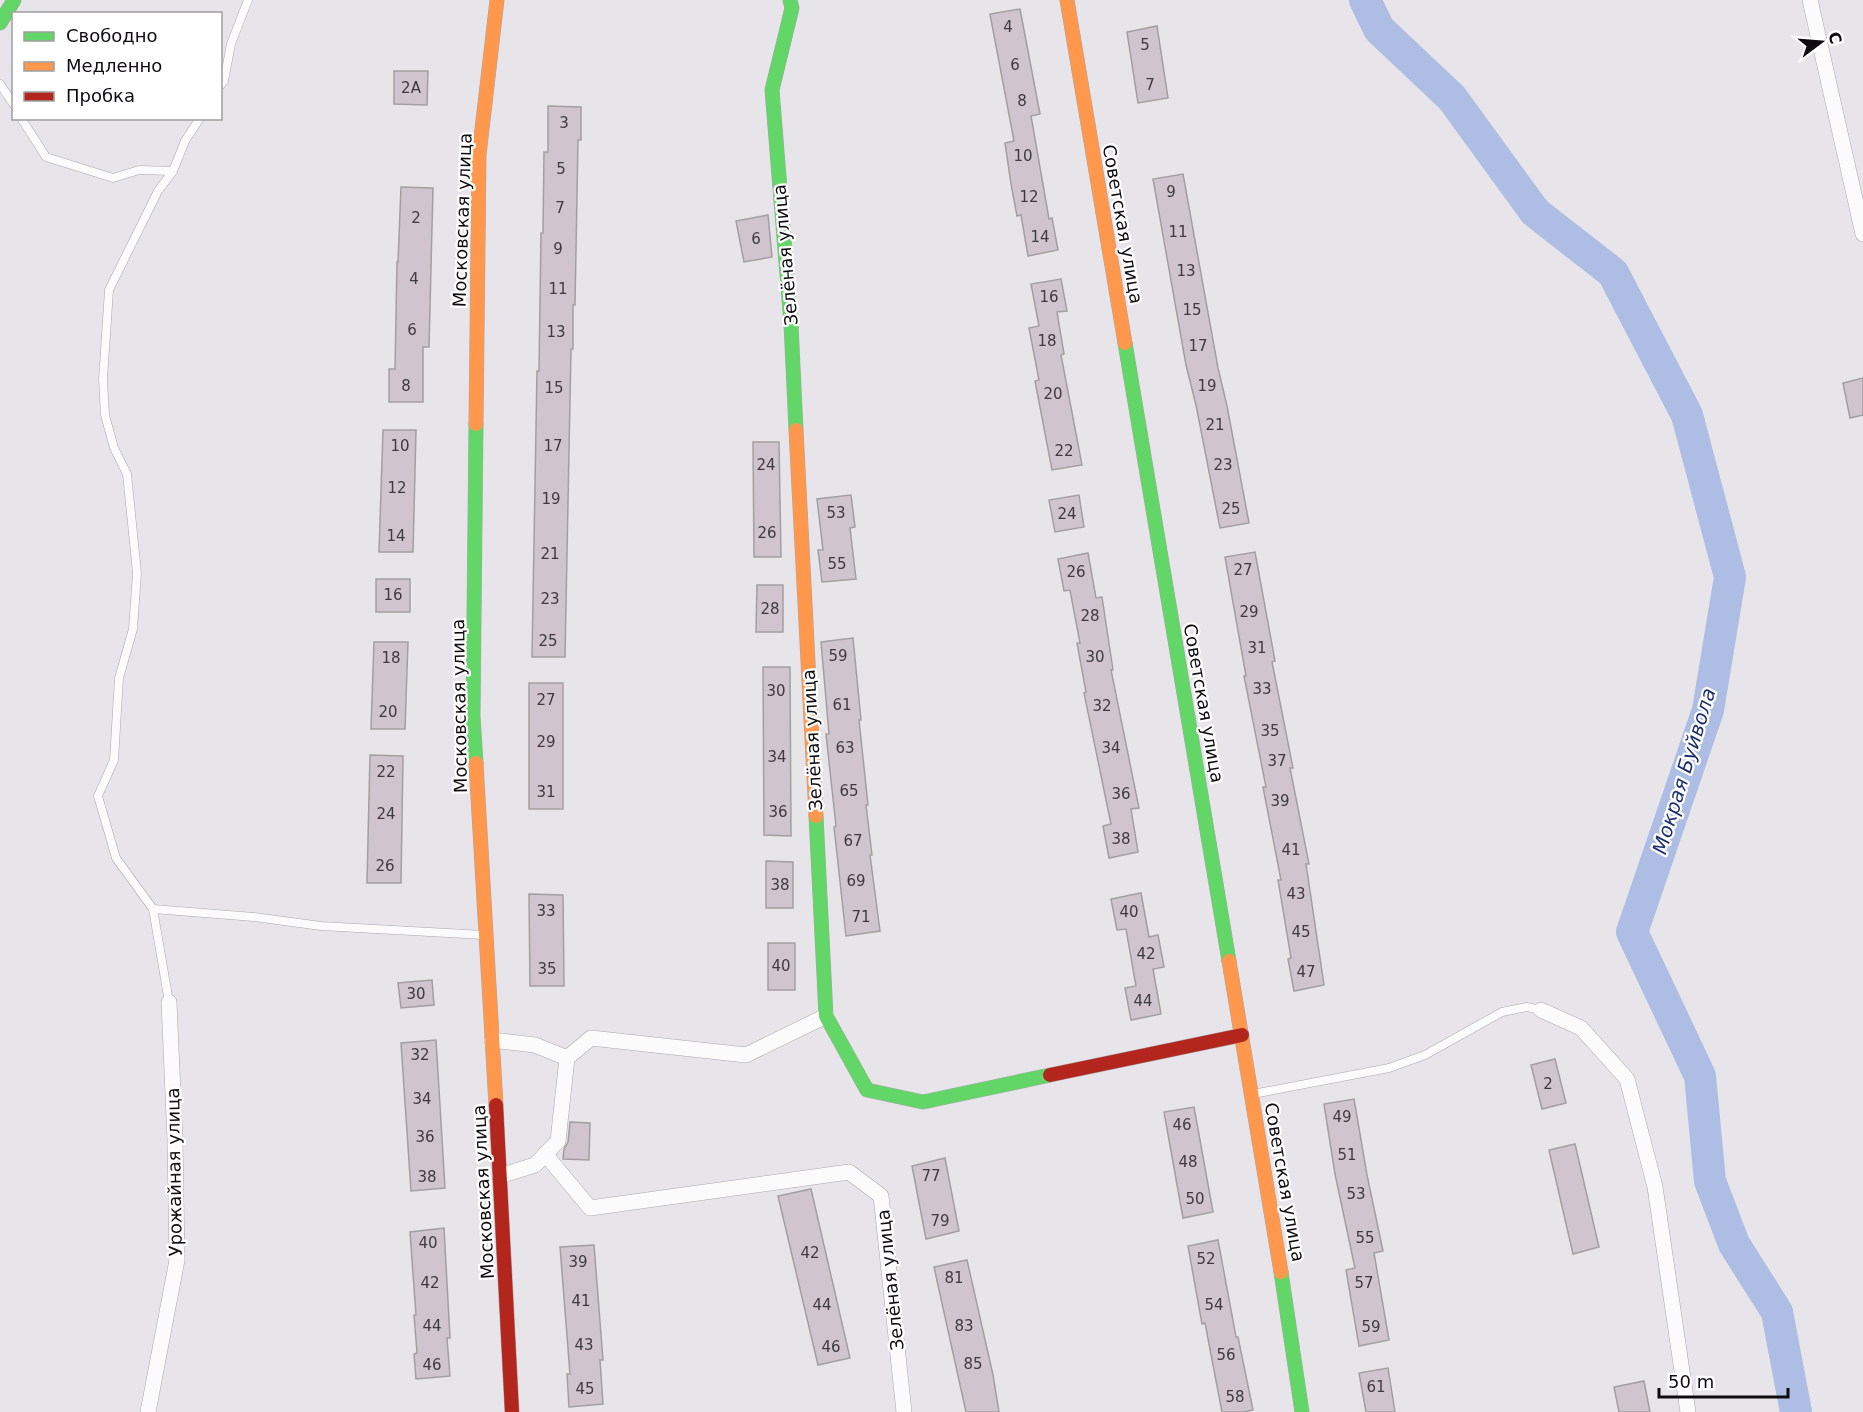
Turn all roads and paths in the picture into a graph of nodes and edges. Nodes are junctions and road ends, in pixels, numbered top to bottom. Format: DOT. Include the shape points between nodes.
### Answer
graph roads {
  1 [pos="14,0"];
  2 [pos="248,0"];
  3 [pos="497,0"];
  4 [pos="790,0"];
  5 [pos="1067,0"];
  6 [pos="1810,0"];
  7 [pos="0,23"];
  8 [pos="0,84"];
  9 [pos="222,84"];
  10 [pos="12,102"];
  11 [pos="22,120"];
  12 [pos="199,120"];
  13 [pos="173,171"];
  14 [pos="1863,234"];
  15 [pos="153,909"];
  16 [pos="486,935"];
  17 [pos="169,1002"];
  18 [pos="1541,1010"];
  19 [pos="826,1016"];
  20 [pos="1242,1035"];
  21 [pos="492,1040"];
  22 [pos="567,1058"];
  23 [pos="1252,1095"];
  24 [pos="545,1154"];
  25 [pos="500,1176"];
  26 [pos="148,1412"];
  27 [pos="512,1412"];
  28 [pos="904,1412"];
  29 [pos="1302,1412"];
  30 [pos="1688,1412"];
  1 -- 7 [label="street"];
  2 -- 9 [label="lane" via="231,44"];
  3 -- 16 [label="street, Московская улица" via="480,155 473,716"];
  4 -- 19 [label="street, Зелёная улица" via="792,8 772,90 791,324"];
  5 -- 20 [label="street, Советская улица"];
  6 -- 14 [label="street"];
  8 -- 10 [label="lane"];
  11 -- 13 [label="lane" via="46,157 113,178 139,170"];
  12 -- 13 [label="lane"];
  13 -- 15 [label="lane" via="158,191 109,290 103,379 105,416 127,474 137,573 133,629 119,678 114,760 98,796 116,858"];
  15 -- 16 [label="lane" via="321,926"];
  15 -- 17 [label="lane"];
  16 -- 21 [label="street, Московская улица"];
  17 -- 26 [label="street, Урожайная улица" via="177,1260"];
  18 -- 23 [label="lane" via="1527,1007 1502,1012 1425,1055 1389,1068"];
  18 -- 30 [label="street" via="1581,1028 1627,1079 1655,1187"];
  19 -- 20 [label="street, Зелёная улица" via="867,1090 923,1102"];
  19 -- 22 [label="street" via="746,1054 591,1038"];
  20 -- 23 [label="street, Советская улица"];
  21 -- 22 [label="street" via="535,1045"];
  21 -- 25 [label="street, Московская улица"];
  22 -- 24 [label="street" via="558,1141"];
  23 -- 29 [label="street, Советская улица"];
  24 -- 25 [label="street" via="534,1165"];
  24 -- 28 [label="street, Зелёная улица" via="590,1208 849,1172 881,1197"];
  25 -- 27 [label="street, Московская улица"];
}
